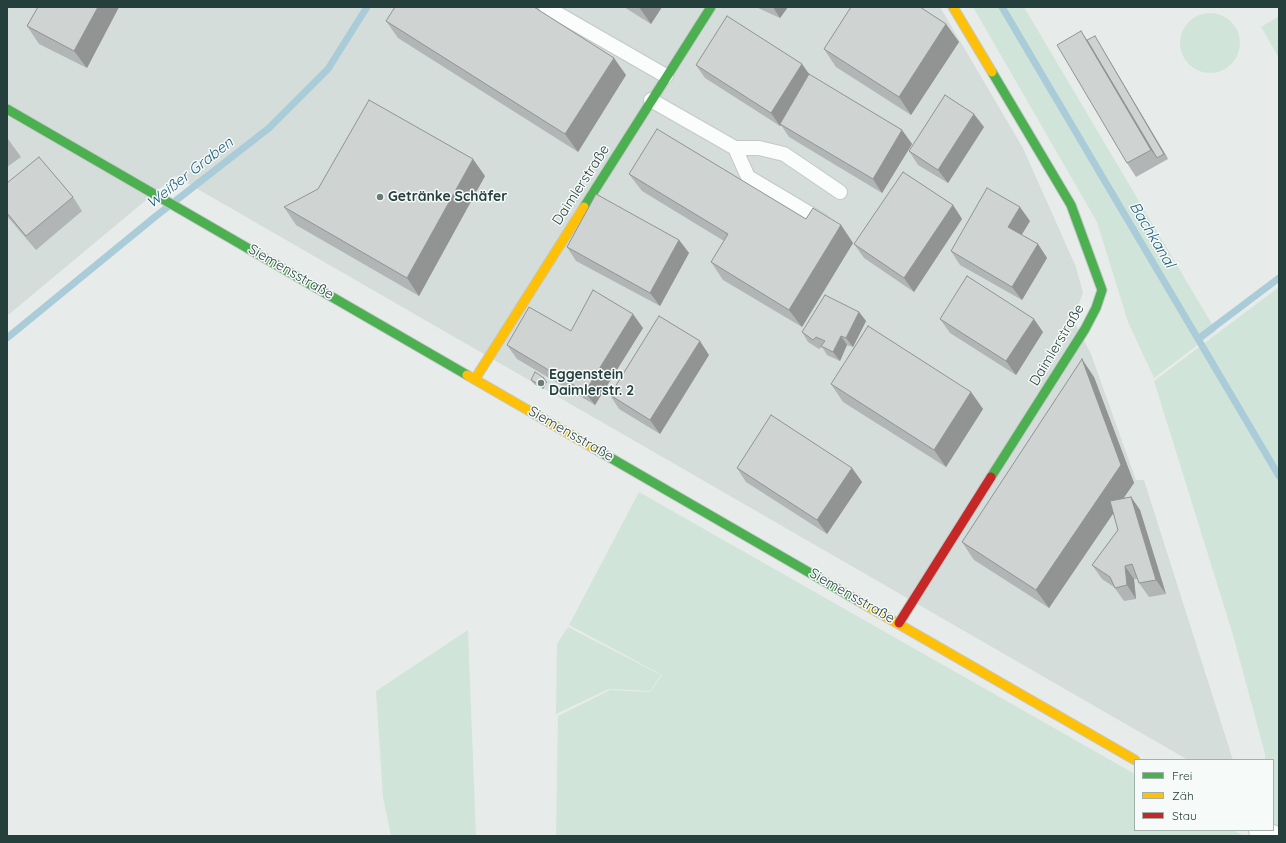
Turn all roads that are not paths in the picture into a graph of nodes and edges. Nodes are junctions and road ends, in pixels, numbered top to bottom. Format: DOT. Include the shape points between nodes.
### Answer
graph roads {
  1 [pos="546,7"];
  2 [pos="710,7"];
  3 [pos="953,7"];
  4 [pos="666,76"];
  5 [pos="651,100"];
  6 [pos="7,109"];
  7 [pos="735,148"];
  8 [pos="840,192"];
  9 [pos="822,221"];
  10 [pos="475,379"];
  11 [pos="898,623"];
  12 [pos="1134,759"];
  13 [pos="1262,831"];
  14 [pos="1272,836"];
  1 -- 4 [label="lane"];
  2 -- 4 [label="street, Daimlerstraße"];
  3 -- 11 [label="street, Daimlerstraße" via="1070,205 1102,290 1085,329"];
  4 -- 5 [label="street, Daimlerstraße"];
  5 -- 7 [label="lane"];
  5 -- 10 [label="street, Daimlerstraße"];
  6 -- 10 [label="street, Siemensstraße"];
  7 -- 8 [label="lane" via="759,148 784,154"];
  7 -- 9 [label="lane" via="748,177"];
  10 -- 11 [label="street, Siemensstraße"];
  11 -- 12 [label="street, Siemensstraße"];
  13 -- 14 [label="street"];
}
